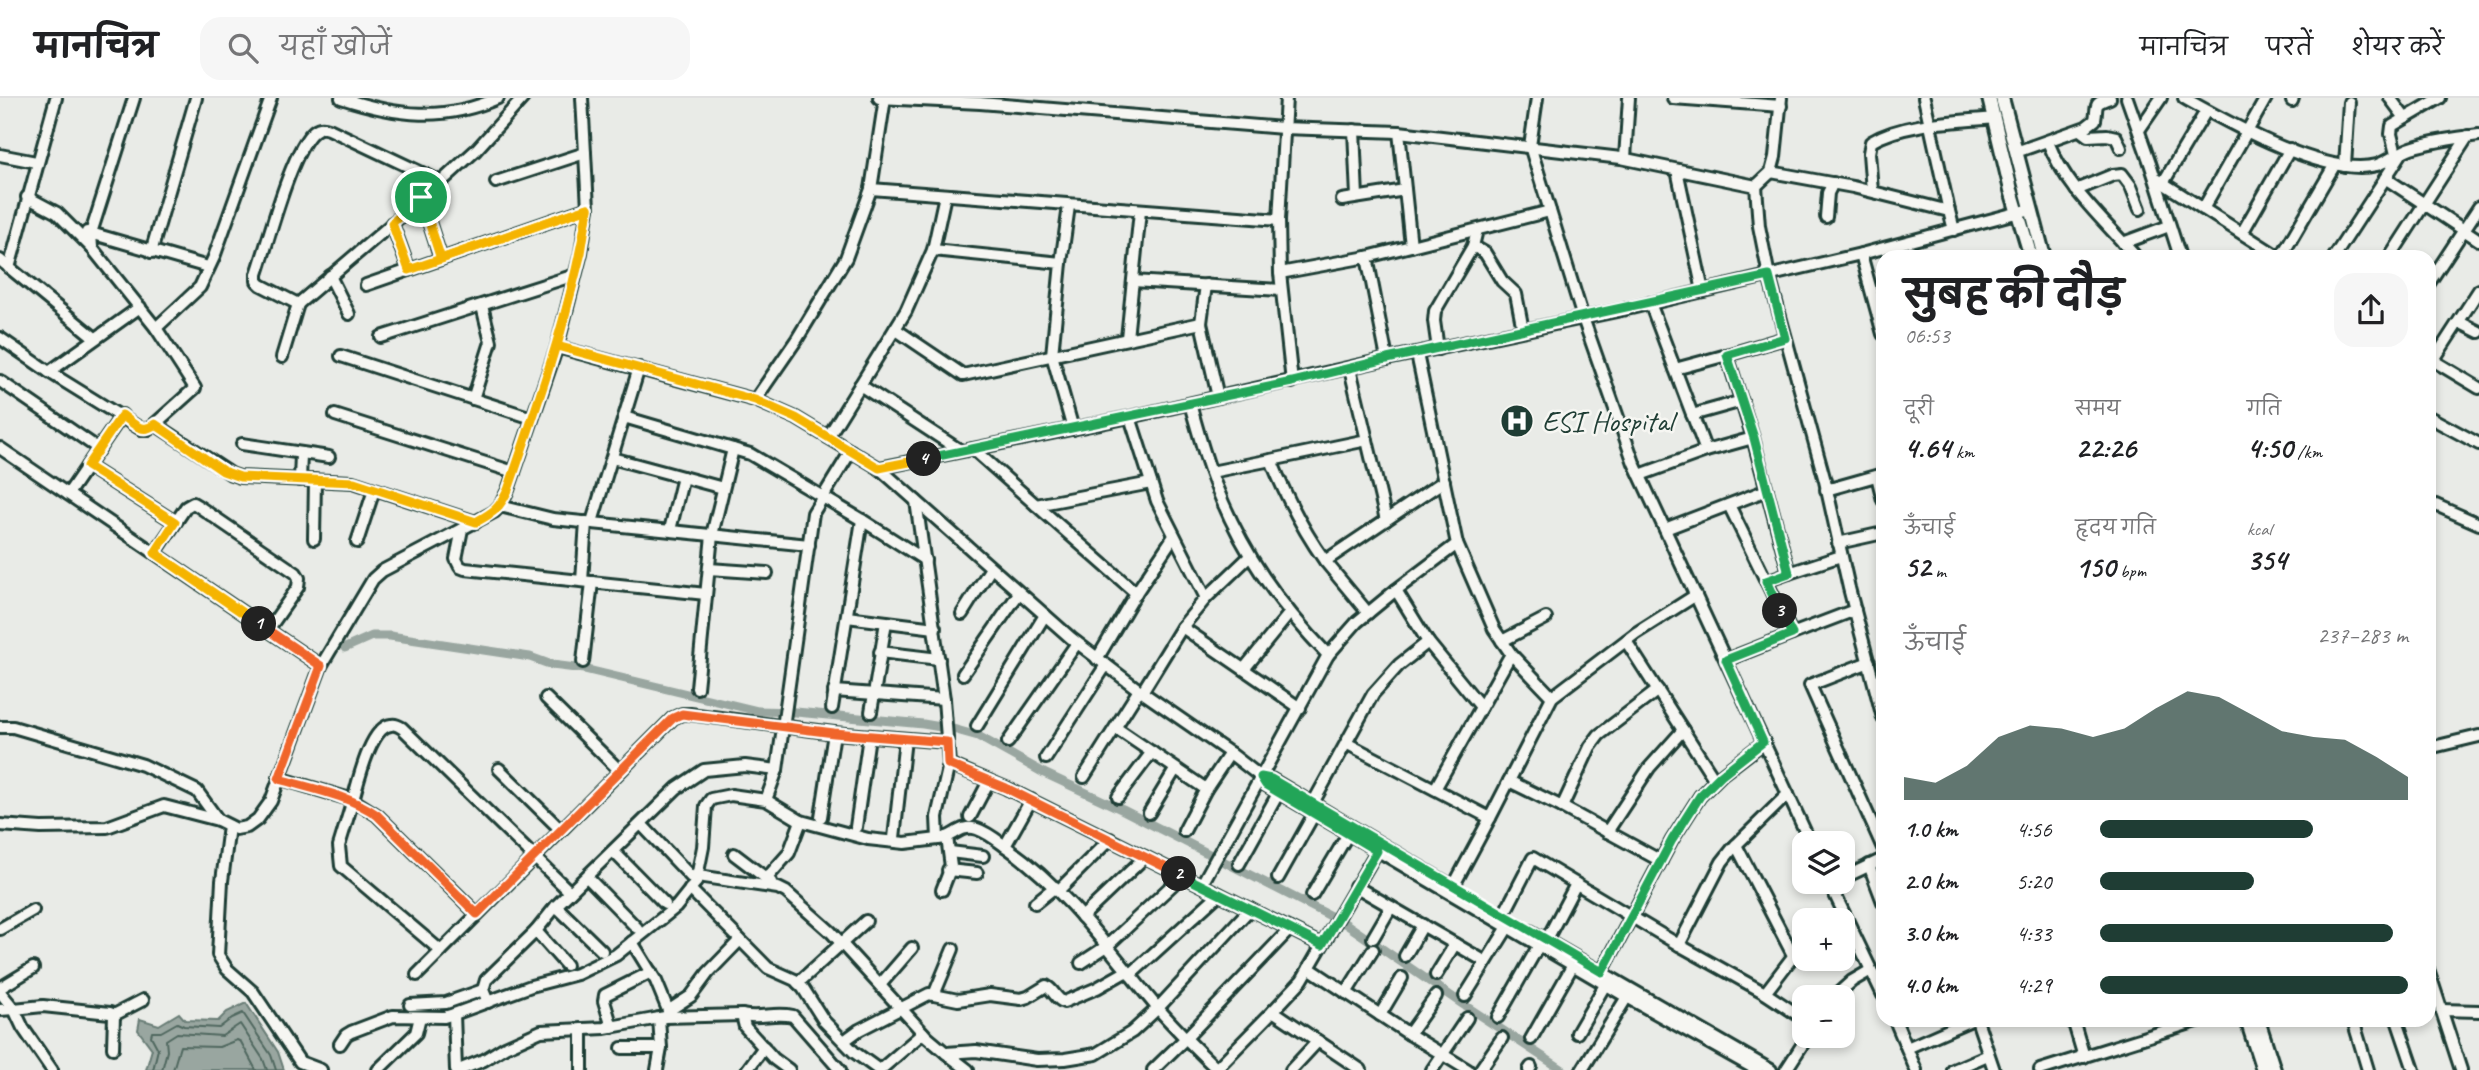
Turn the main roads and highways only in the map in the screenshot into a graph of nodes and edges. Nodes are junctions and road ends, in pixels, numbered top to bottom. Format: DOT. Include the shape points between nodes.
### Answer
graph roads {
  1 [pos="1989,98"];
  2 [pos="2002,98"];
  3 [pos="2024,211"];
  4 [pos="2030,250"];
  5 [pos="2041,250"];
  6 [pos="2249,1027"];
  7 [pos="2260,1027"];
  8 [pos="2263,1070"];
  9 [pos="2274,1070"];
  1 -- 3 [label="main road"];
  2 -- 3 [label="main road"];
  3 -- 4 [label="main road"];
  3 -- 5 [label="main road"];
  6 -- 8 [label="main road"];
  7 -- 9 [label="main road"];
}
